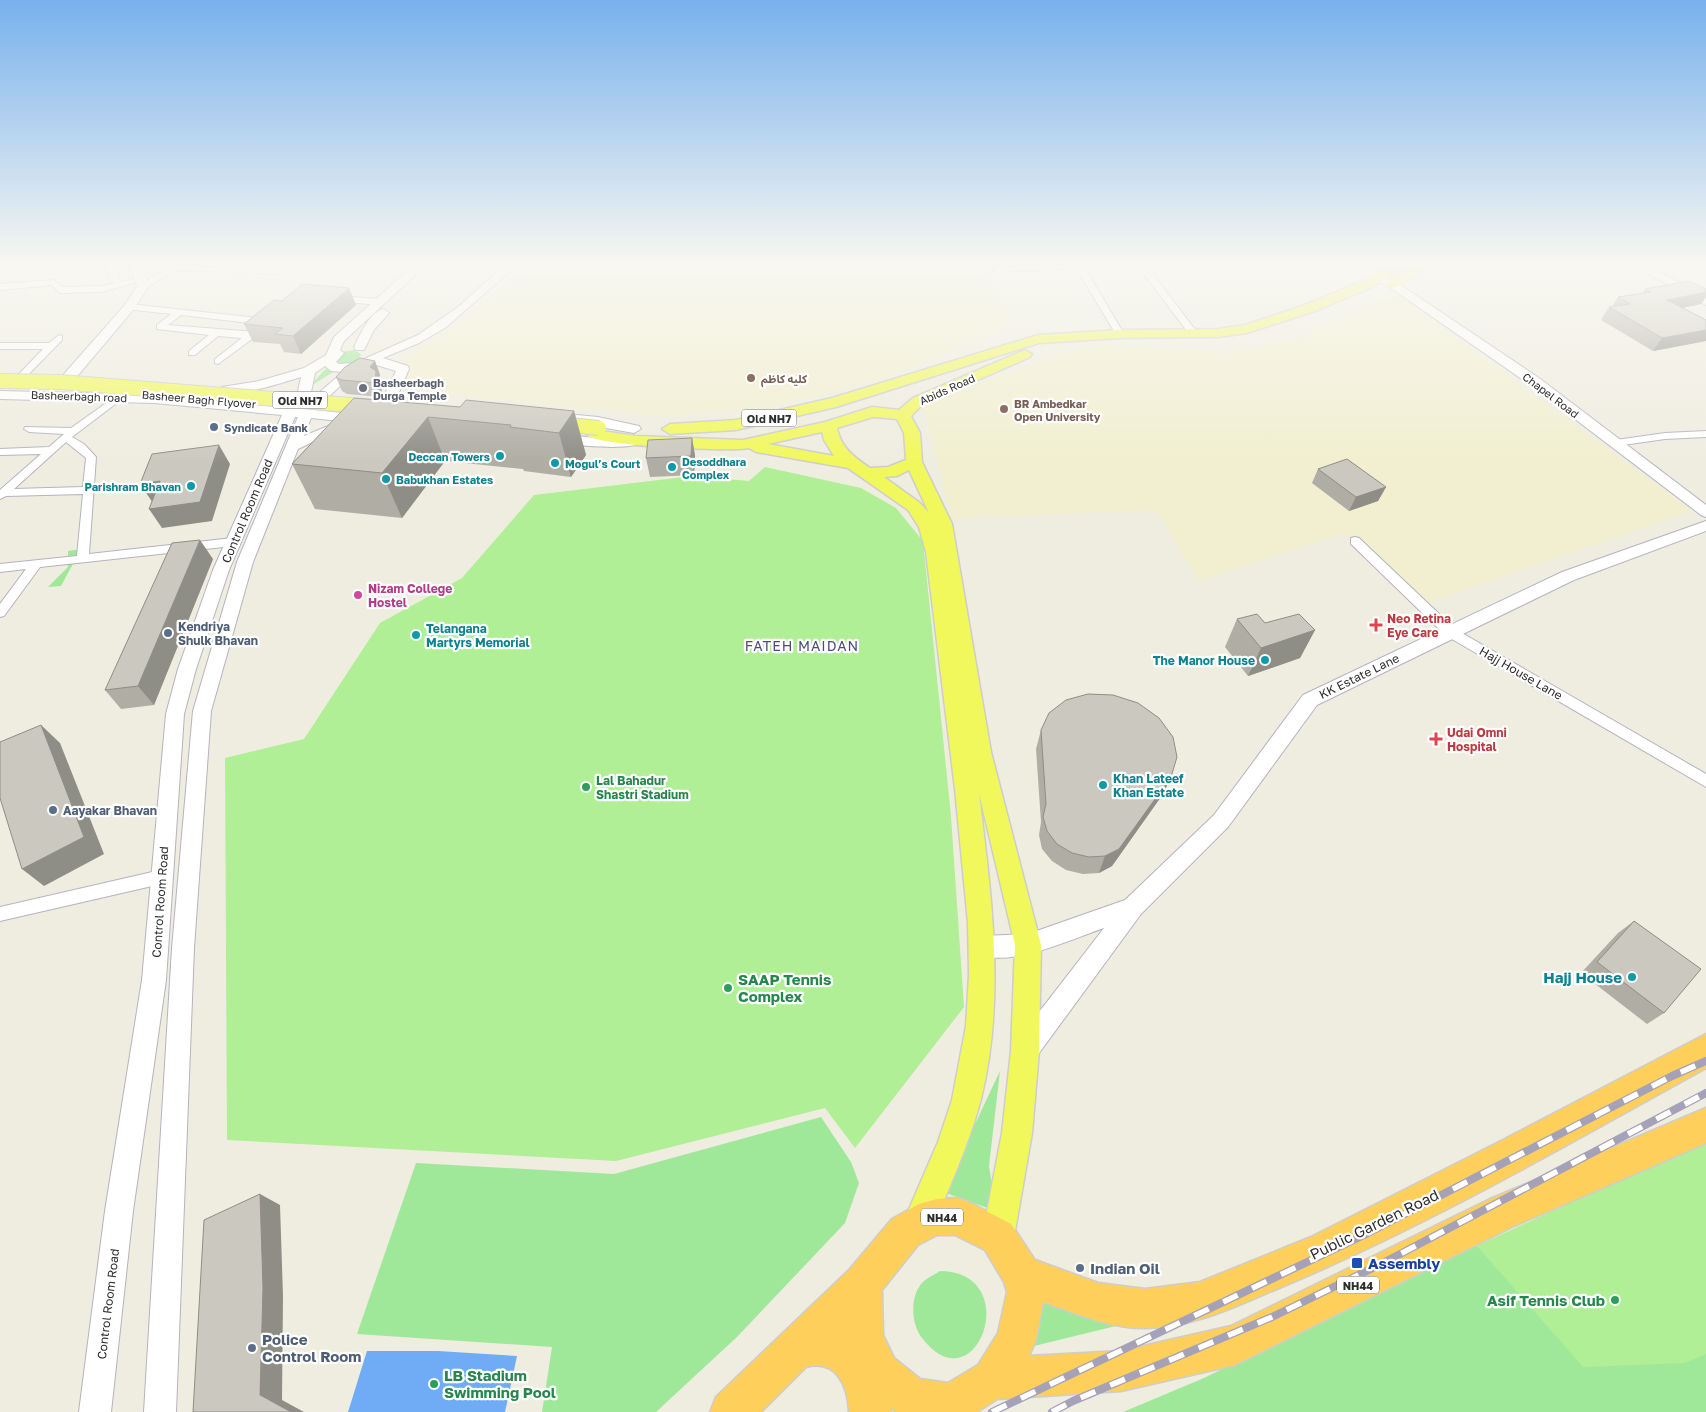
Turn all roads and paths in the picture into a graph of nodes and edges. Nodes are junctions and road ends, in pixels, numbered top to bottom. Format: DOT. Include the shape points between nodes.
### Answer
graph roads {
  1 [pos="109,331"];
  2 [pos="194,331"];
  3 [pos="256,331"];
  4 [pos="349,331"];
  5 [pos="368,331"];
  6 [pos="432,331"];
  7 [pos="1118,331"];
  8 [pos="1221,331"];
  9 [pos="1269,331"];
  10 [pos="1459,331"];
  11 [pos="212,333"];
  12 [pos="1193,333"];
  13 [pos="1120,334"];
  14 [pos="427,335"];
  15 [pos="250,336"];
  16 [pos="59,338"];
  17 [pos="0,346"];
  18 [pos="52,346"];
  19 [pos="360,347"];
  20 [pos="192,353"];
  21 [pos="330,357"];
  22 [pos="371,359"];
  23 [pos="218,360"];
  24 [pos="355,367"];
  25 [pos="403,369"];
  26 [pos="309,371"];
  27 [pos="21,377"];
  28 [pos="69,377"];
  29 [pos="0,379"];
  30 [pos="900,384"];
  31 [pos="0,387"];
  32 [pos="227,390"];
  33 [pos="0,394"];
  34 [pos="118,397"];
  35 [pos="317,399"];
  36 [pos="836,402"];
  37 [pos="387,404"];
  38 [pos="300,407"];
  39 [pos="874,412"];
  40 [pos="400,413"];
  41 [pos="903,416"];
  42 [pos="373,420"];
  43 [pos="541,426"];
  44 [pos="829,426"];
  45 [pos="29,429"];
  46 [pos="1706,434"];
  47 [pos="70,435"];
  48 [pos="635,435"];
  49 [pos="1616,443"];
  50 [pos="743,445"];
  51 [pos="292,447"];
  52 [pos="51,450"];
  53 [pos="0,452"];
  54 [pos="914,462"];
  55 [pos="859,468"];
  56 [pos="88,490"];
  57 [pos="2,494"];
  58 [pos="1706,512"];
  59 [pos="1706,526"];
  60 [pos="1355,541"];
  61 [pos="233,542"];
  62 [pos="83,558"];
  63 [pos="36,564"];
  64 [pos="0,568"];
  65 [pos="0,613"];
  66 [pos="1450,632"];
  67 [pos="200,726"];
  68 [pos="173,733"];
  69 [pos="1706,781"];
  70 [pos="161,877"];
  71 [pos="1133,907"];
  72 [pos="0,914"];
  73 [pos="1028,945"];
  74 [pos="983,947"];
  75 [pos="1706,1050"];
  76 [pos="1025,1051"];
  77 [pos="1706,1125"];
  78 [pos="919,1223"];
  79 [pos="998,1237"];
  80 [pos="1022,1276"];
  81 [pos="863,1284"];
  82 [pos="794,1350"];
  83 [pos="992,1379"];
  84 [pos="946,1408"];
  85 [pos="95,1412"];
  86 [pos="160,1412"];
  87 [pos="731,1412"];
  88 [pos="870,1412"];
  1 -- 28 [label="main road"];
  2 -- 11 [label="street"];
  3 -- 15 [label="street"];
  4 -- 21 [label="main road" via="338,340"];
  5 -- 19 [label="main road"];
  6 -- 14 [label="main road"];
  7 -- 13 [label="street"];
  8 -- 12 [label="main road, Old NH7"];
  9 -- 41 [label="main road, Abids Road / Old NH7" via="1233,340 1092,342 1048,346 918,400"];
  10 -- 49 [label="main road, Chapel Road" via="1534,381"];
  11 -- 15 [label="street"];
  11 -- 20 [label="street"];
  12 -- 13 [label="main road, Old NH7"];
  13 -- 30 [label="main road, Old NH7" via="1059,336 1029,341"];
  14 -- 22 [label="main road"];
  14 -- 25 [label="main road"];
  15 -- 23 [label="street"];
  16 -- 18 [label="street"];
  17 -- 18 [label="street"];
  18 -- 27 [label="street"];
  19 -- 21 [label="main road" via="345,349"];
  19 -- 22 [label="main road" via="373,350"];
  21 -- 24 [label="main road" via="329,363 336,368"];
  21 -- 26 [label="main road"];
  22 -- 24 [label="main road"];
  22 -- 25 [label="main road"];
  24 -- 35 [label="main road"];
  25 -- 37 [label="main road"];
  26 -- 32 [label="main road" via="260,385"];
  26 -- 38 [label="main road"];
  27 -- 28 [label="main road, Basheerbagh road"];
  27 -- 29 [label="main road, Basheerbagh road"];
  28 -- 32 [label="main road, Basheerbagh road"];
  29 -- 40 [label="main road, Basheer Bagh Flyover / Old NH7, bridge" via="80,383"];
  30 -- 36 [label="main road, Old NH7"];
  30 -- 39 [label="main road"];
  31 -- 40 [label="main road, Basheer Bagh Flyover / Old NH7" via="103,391"];
  32 -- 38 [label="main road, Basheerbagh road"];
  33 -- 34 [label="main road, Basheerbagh road"];
  34 -- 38 [label="main road, Basheerbagh road"];
  34 -- 47 [label="street"];
  35 -- 37 [label="main road"];
  35 -- 38 [label="main road"];
  36 -- 39 [label="main road"];
  36 -- 48 [label="main road, Old NH7" via="736,425"];
  37 -- 40 [label="main road"];
  37 -- 42 [label="main road"];
  38 -- 42 [label="main road, Basheerbagh road"];
  38 -- 51 [label="main road"];
  38 -- 61 [label="main road, Control Room Road"];
  39 -- 41 [label="main road, Old NH7"];
  39 -- 44 [label="main road, Old NH7"];
  40 -- 42 [label="main road, Basheerbagh road"];
  41 -- 54 [label="main road" via="912,433"];
  42 -- 51 [label="main road" via="334,427"];
  43 -- 48 [label="main road, Old NH7"];
  43 -- 48 [label="main road" via="598,421"];
  43 -- 48 [label="main road" via="595,442"];
  44 -- 50 [label="main road, Old NH7"];
  44 -- 55 [label="main road" via="833,443"];
  45 -- 47 [label="street"];
  46 -- 49 [label="street"];
  47 -- 52 [label="street"];
  47 -- 56 [label="street" via="91,457"];
  48 -- 50 [label="main road, Old NH7"];
  49 -- 58 [label="main road, Chapel Road"];
  50 -- 55 [label="main road"];
  51 -- 67 [label="main road, Control Room Road" via="245,562"];
  52 -- 53 [label="street"];
  52 -- 57 [label="street"];
  54 -- 55 [label="main road" via="891,472"];
  54 -- 73 [label="main road" via="943,524 980,752"];
  55 -- 74 [label="main road" via="909,501 925,519 934,550 956,692"];
  56 -- 57 [label="street"];
  56 -- 62 [label="street"];
  59 -- 66 [label="main road, KK Estate Lane" via="1568,576"];
  60 -- 66 [label="street, Hajj House Lane"];
  61 -- 62 [label="street"];
  61 -- 68 [label="main road, Control Room Road" via="187,668"];
  62 -- 63 [label="street"];
  63 -- 64 [label="street"];
  63 -- 65 [label="street"];
  66 -- 69 [label="street, Hajj House Lane"];
  66 -- 71 [label="main road, KK Estate Lane" via="1310,700 1221,821"];
  67 -- 68 [label="main road"];
  67 -- 86 [label="main road, Control Room Road" via="184,941"];
  68 -- 70 [label="main road, Control Room Road"];
  70 -- 72 [label="street"];
  70 -- 85 [label="main road, Control Room Road" via="154,980 121,1202"];
  71 -- 73 [label="main road, KK Estate Lane"];
  71 -- 76 [label="main road"];
  73 -- 74 [label="main road, KK Estate Lane"];
  73 -- 76 [label="main road"];
  74 -- 78 [label="main road" via="977,1051 962,1116"];
  75 -- 80 [label="highway, Public Garden Road" via="1508,1157 1323,1251 1200,1301 1145,1309 1098,1302"];
  76 -- 79 [label="main road" via="1017,1132"];
  77 -- 83 [label="highway, NH44" via="1501,1213 1235,1345 1121,1371"];
  78 -- 79 [label="highway, NH44" via="937,1217 958,1216"];
  78 -- 81 [label="highway, NH44" via="905,1232"];
  79 -- 80 [label="highway, NH44"];
  80 -- 83 [label="highway, NH44" via="1026,1292 1016,1340"];
  81 -- 82 [label="highway, NH44"];
  81 -- 84 [label="highway, NH44" via="863,1338 880,1372 911,1398"];
  82 -- 87 [label="highway, NH44"];
  82 -- 88 [label="highway" via="819,1344 843,1351 863,1373"];
  83 -- 84 [label="highway, NH44"];
}
